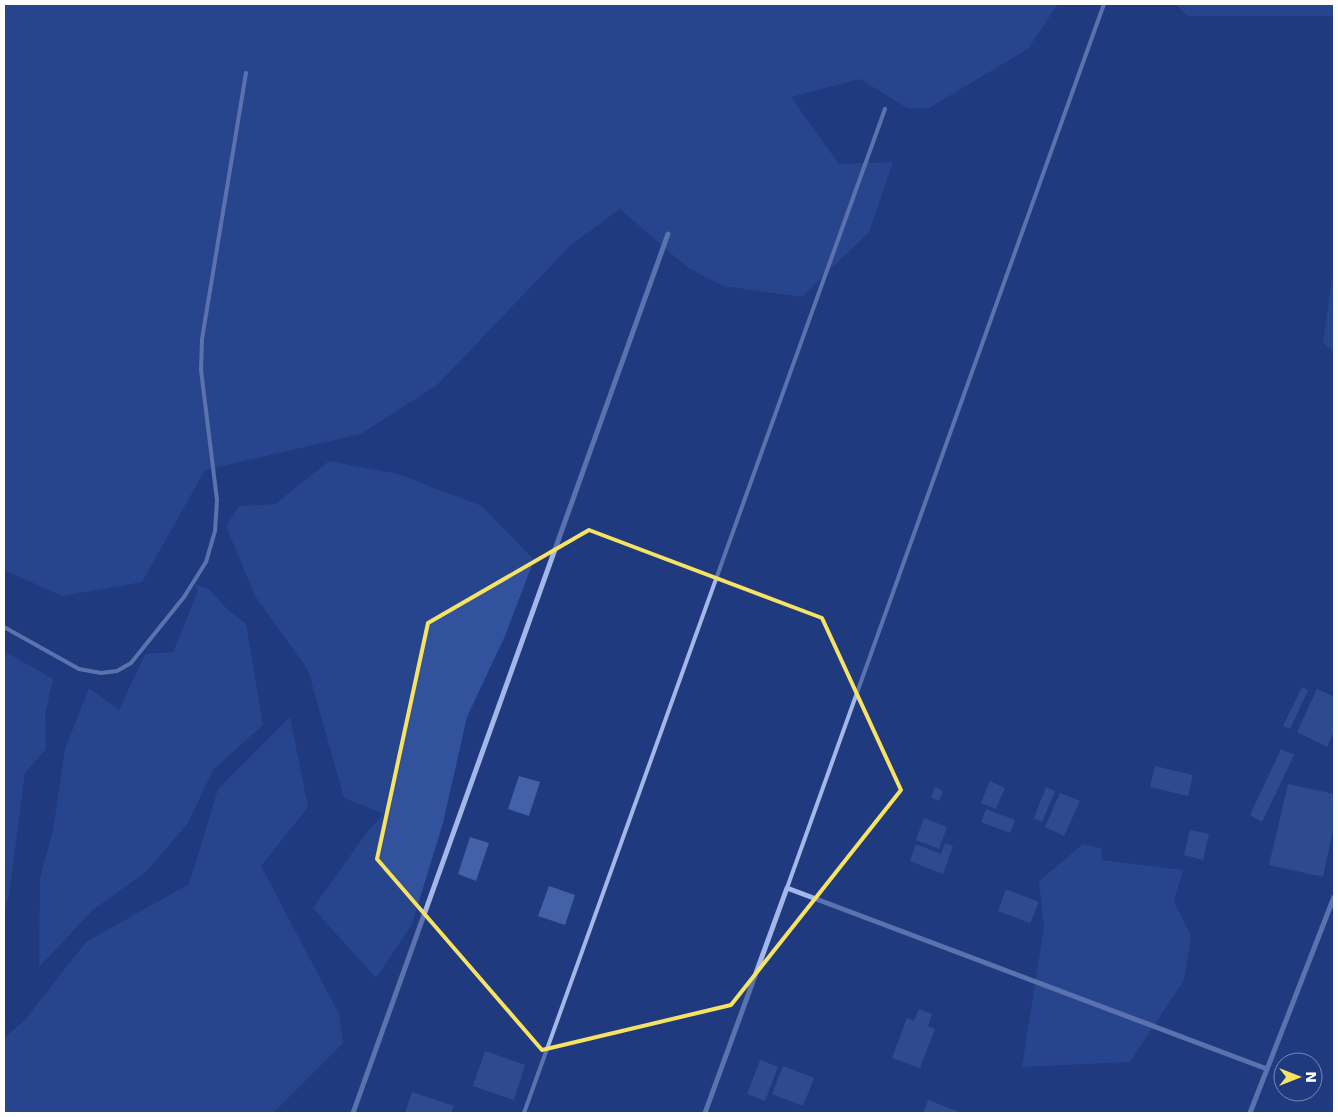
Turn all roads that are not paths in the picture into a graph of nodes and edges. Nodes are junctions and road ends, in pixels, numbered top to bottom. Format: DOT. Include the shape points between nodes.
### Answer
graph roads {
  1 [pos="1104,4"];
  2 [pos="246,73"];
  3 [pos="885,109"];
  4 [pos="668,234"];
  5 [pos="4,627"];
  6 [pos="787,888"];
  7 [pos="1334,897"];
  8 [pos="1267,1069"];
  9 [pos="354,1113"];
  10 [pos="524,1113"];
  11 [pos="705,1113"];
  12 [pos="1250,1113"];
  1 -- 6 [label="lane"];
  2 -- 5 [label="lane" via="202,339 201,370 217,500 215,531 206,562 184,597 132,663 117,671 79,670"];
  3 -- 10 [label="lane"];
  4 -- 9 [label="street"];
  6 -- 8 [label="street"];
  6 -- 11 [label="street"];
  7 -- 8 [label="street"];
  8 -- 12 [label="street"];
}
